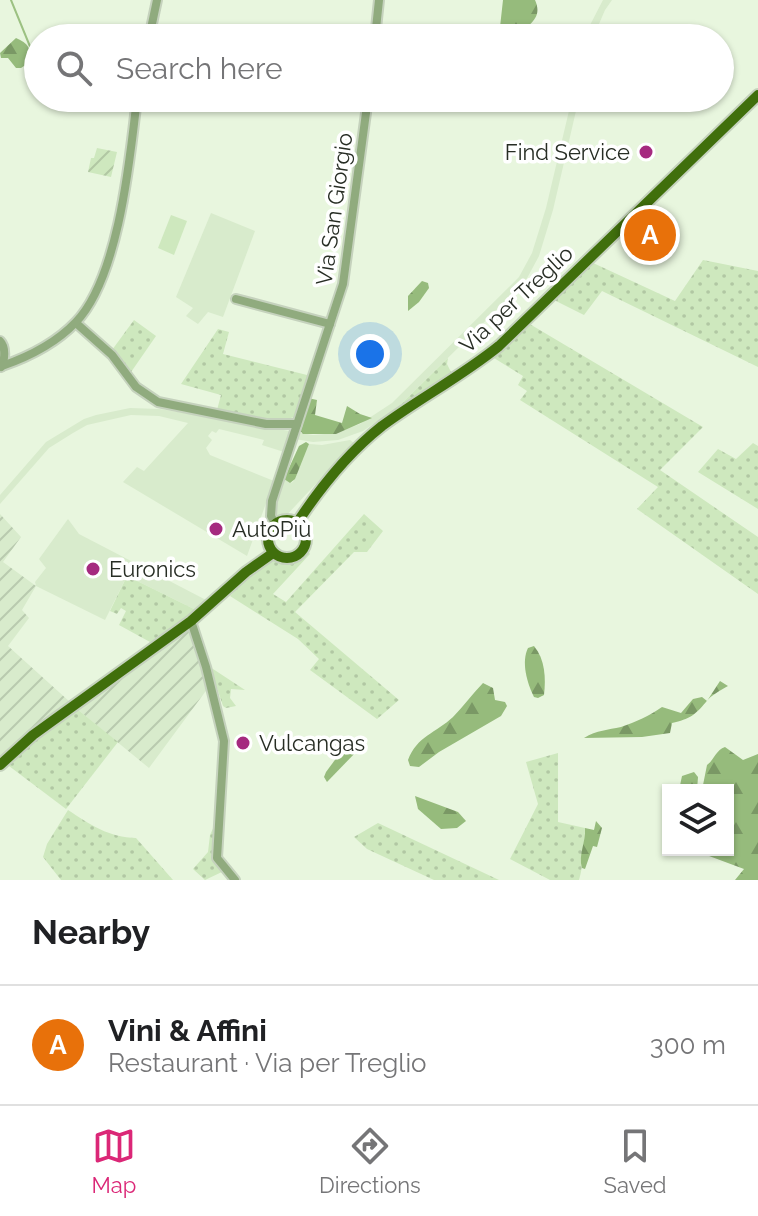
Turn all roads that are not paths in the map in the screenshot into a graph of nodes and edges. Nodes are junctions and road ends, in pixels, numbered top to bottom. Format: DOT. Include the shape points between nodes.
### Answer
graph roads {
  1 [pos="157,0"];
  2 [pos="379,0"];
  3 [pos="152,24"];
  4 [pos="376,24"];
  5 [pos="758,95"];
  6 [pos="135,112"];
  7 [pos="366,112"];
  8 [pos="236,299"];
  9 [pos="76,323"];
  10 [pos="330,324"];
  11 [pos="0,341"];
  12 [pos="1,367"];
  13 [pos="297,424"];
  14 [pos="297,523"];
  15 [pos="275,524"];
  16 [pos="273,553"];
  17 [pos="191,621"];
  18 [pos="0,765"];
  19 [pos="235,880"];
  1 -- 3 [label="street"];
  2 -- 4 [label="street"];
  5 -- 14 [label="main road, Via per Treglio" via="499,346 367,440"];
  6 -- 9 [label="street" via="127,186 108,258"];
  7 -- 10 [label="street, Via San Giorgio" via="343,284"];
  8 -- 10 [label="street"];
  9 -- 12 [label="street" via="30,356"];
  9 -- 13 [label="street" via="112,355 136,387 158,402 266,424"];
  10 -- 13 [label="street, Via San Giorgio"];
  11 -- 12 [label="street"];
  13 -- 15 [label="street, Via San Giorgio" via="272,501"];
  14 -- 15 [label="main road"];
  14 -- 16 [label="main road" via="306,537 303,549 289,558"];
  15 -- 16 [label="main road" via="268,536"];
  16 -- 17 [label="main road"];
  17 -- 18 [label="main road" via="33,735"];
  17 -- 19 [label="street" via="224,741 217,858"];
}
